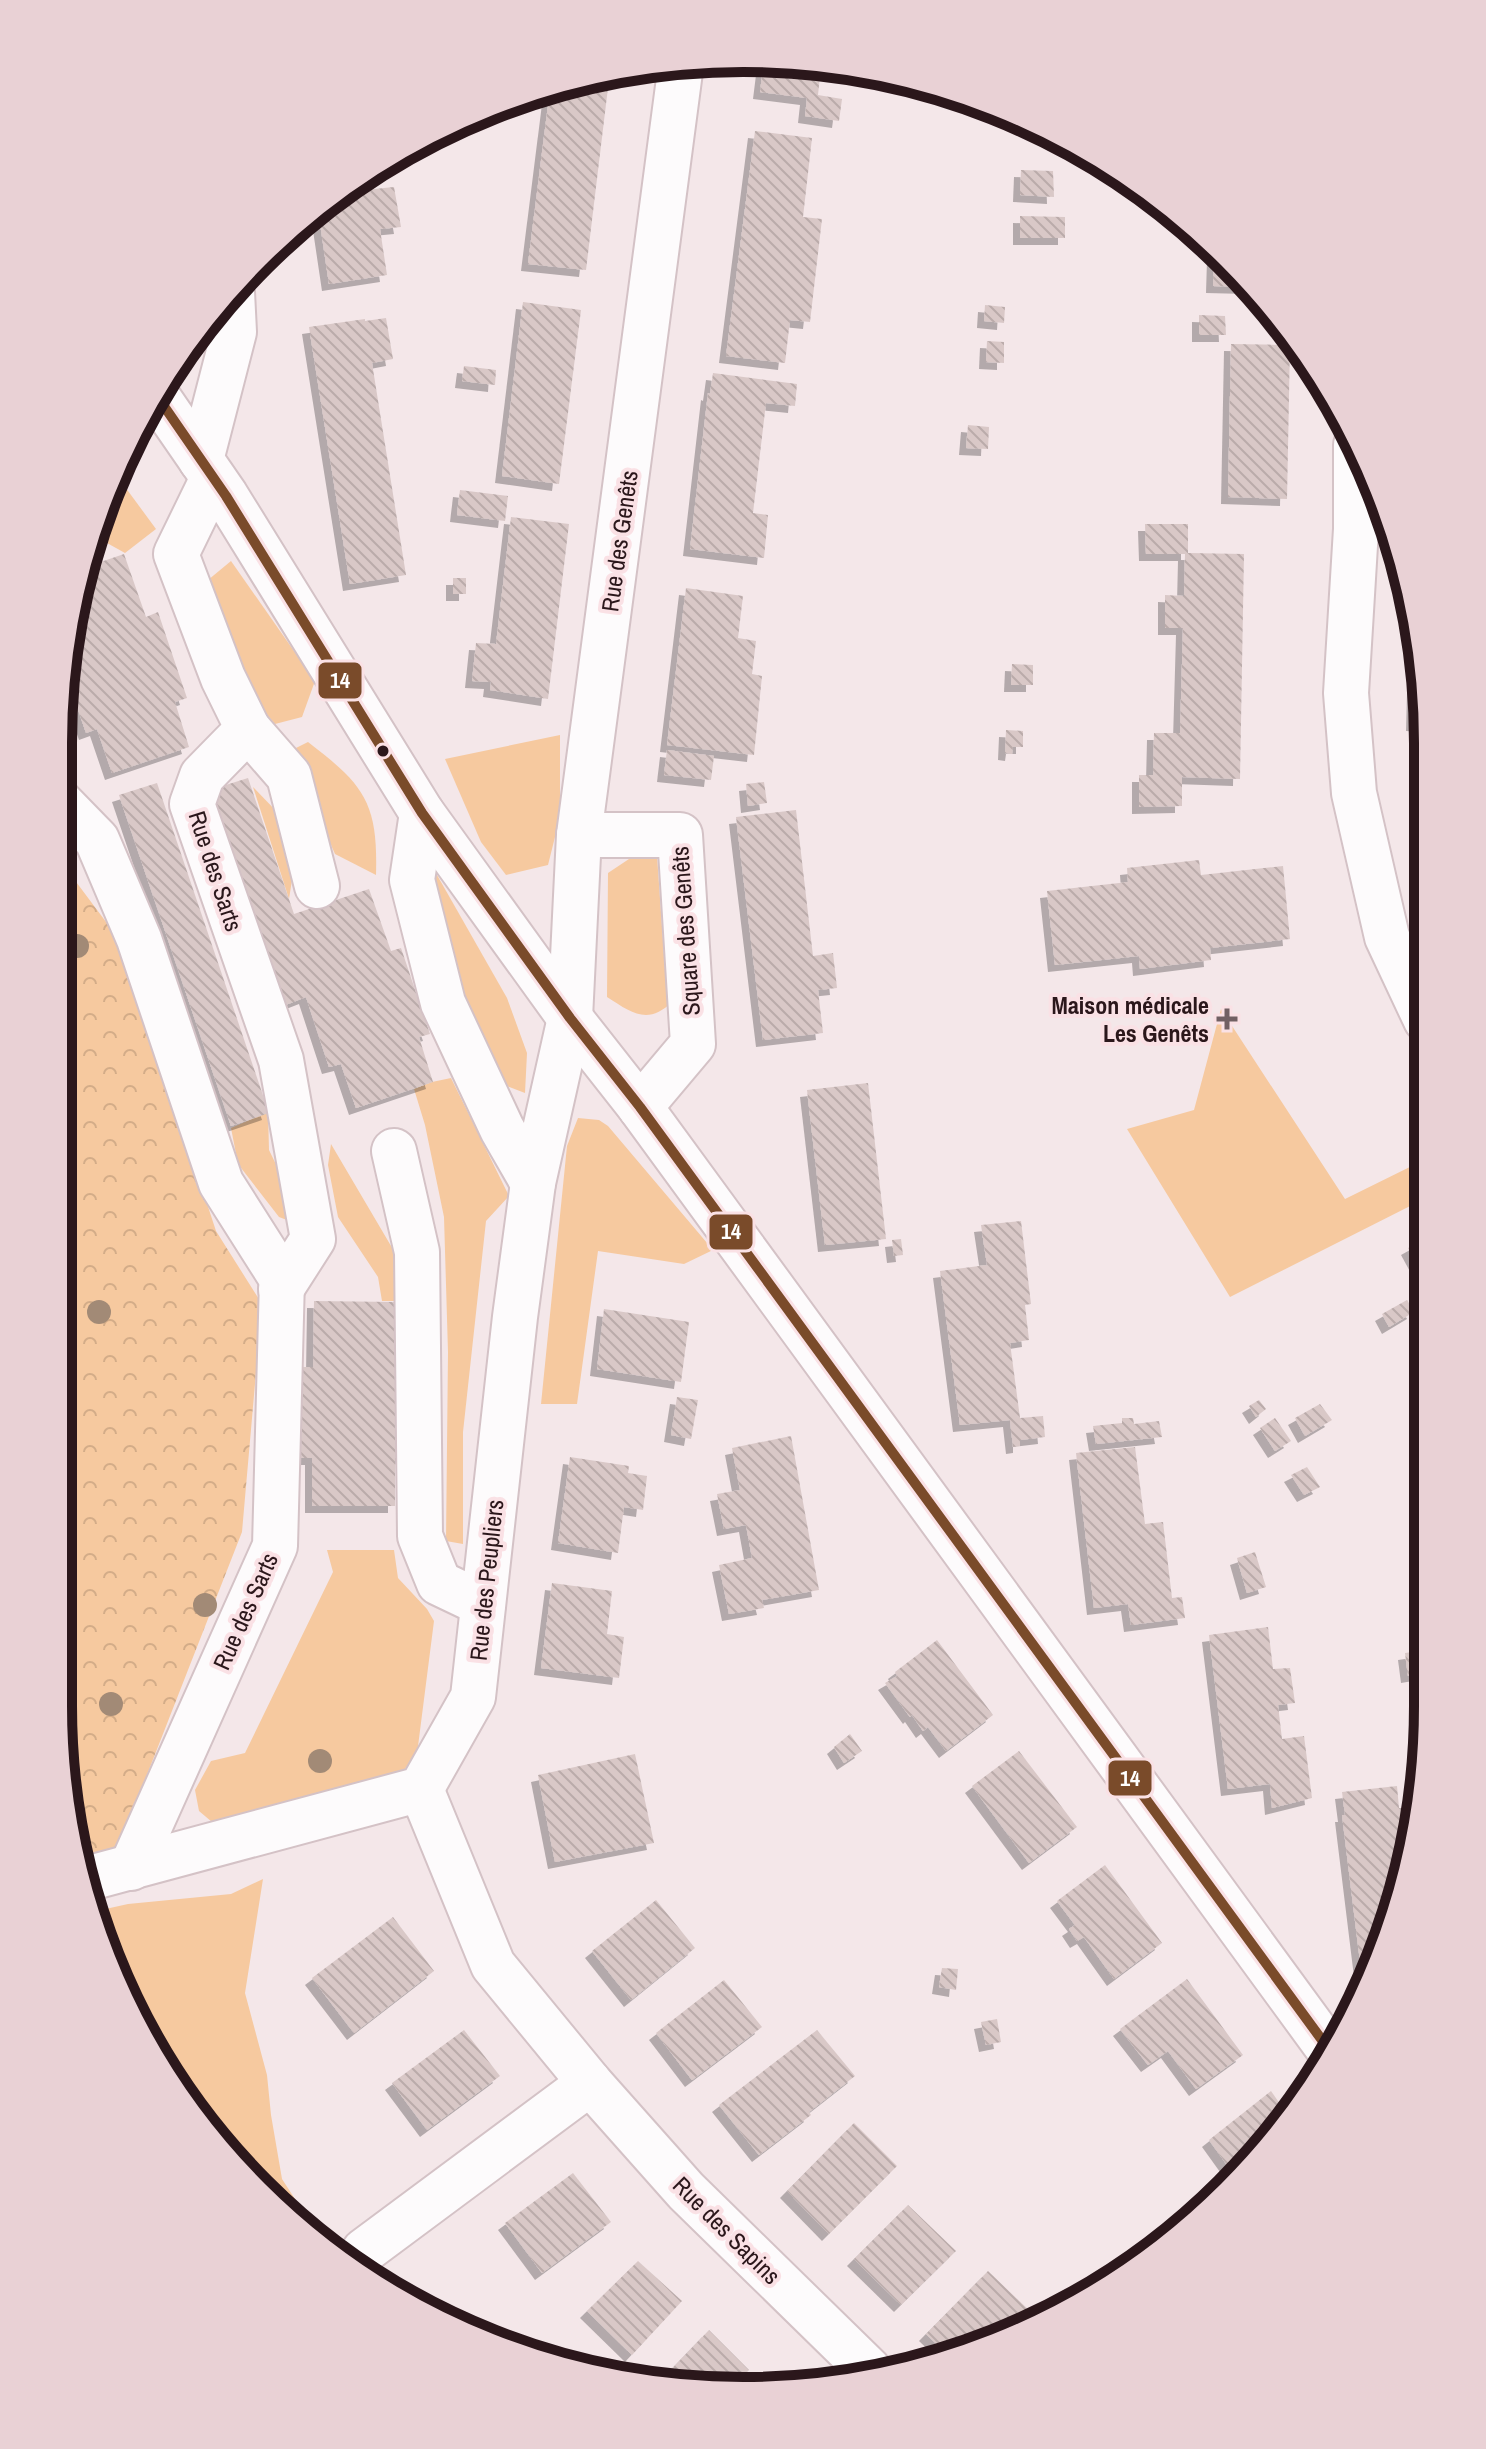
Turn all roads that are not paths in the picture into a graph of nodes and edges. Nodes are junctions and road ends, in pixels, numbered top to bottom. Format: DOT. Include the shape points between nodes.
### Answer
graph roads {
  1 [pos="680,75"];
  2 [pos="233,308"];
  3 [pos="163,405"];
  4 [pos="207,469"];
  5 [pos="1356,470"];
  6 [pos="248,729"];
  7 [pos="422,813"];
  8 [pos="72,814"];
  9 [pos="579,835"];
  10 [pos="317,886"];
  11 [pos="1414,994"];
  12 [pos="570,1018"];
  13 [pos="640,1107"];
  14 [pos="394,1151"];
  15 [pos="533,1183"];
  16 [pos="281,1289"];
  17 [pos="483,1604"];
  18 [pos="421,1789"];
  19 [pos="131,1868"];
  20 [pos="94,1877"];
  21 [pos="1324,2042"];
  22 [pos="590,2083"];
  23 [pos="364,2251"];
  24 [pos="864,2366"];
  1 -- 9 [label="street, Rue des Genêts"];
  2 -- 4 [label="street" via="234,332"];
  3 -- 4 [label="street"];
  4 -- 6 [label="street" via="176,554"];
  4 -- 7 [label="street"];
  5 -- 11 [label="street" via="1346,693 1354,793 1387,937"];
  6 -- 10 [label="street" via="289,776"];
  6 -- 16 [label="street, Rue des Sarts" via="202,776 192,804 281,1060 313,1239"];
  7 -- 12 [label="street"];
  7 -- 15 [label="street" via="412,880 443,1003"];
  8 -- 16 [label="street, Rue des Sarts" via="97,840 139,939 221,1183 282,1279"];
  9 -- 12 [label="street, Rue des Genêts"];
  9 -- 13 [label="street, Square des Genêts" via="680,835 693,1044"];
  12 -- 13 [label="street"];
  12 -- 15 [label="street, Rue des Peupliers"];
  13 -- 21 [label="street"];
  14 -- 17 [label="street" via="417,1252 420,1536 439,1583"];
  15 -- 17 [label="street, Rue des Peupliers"];
  16 -- 19 [label="street, Rue des Sarts" via="275,1546"];
  17 -- 18 [label="street, Rue des Peupliers" via="473,1697"];
  18 -- 19 [label="street"];
  18 -- 22 [label="street, Rue des Sapins" via="493,1965"];
  19 -- 20 [label="street"];
  22 -- 23 [label="street"];
  22 -- 24 [label="street, Rue des Sapins" via="686,2191"];
}
